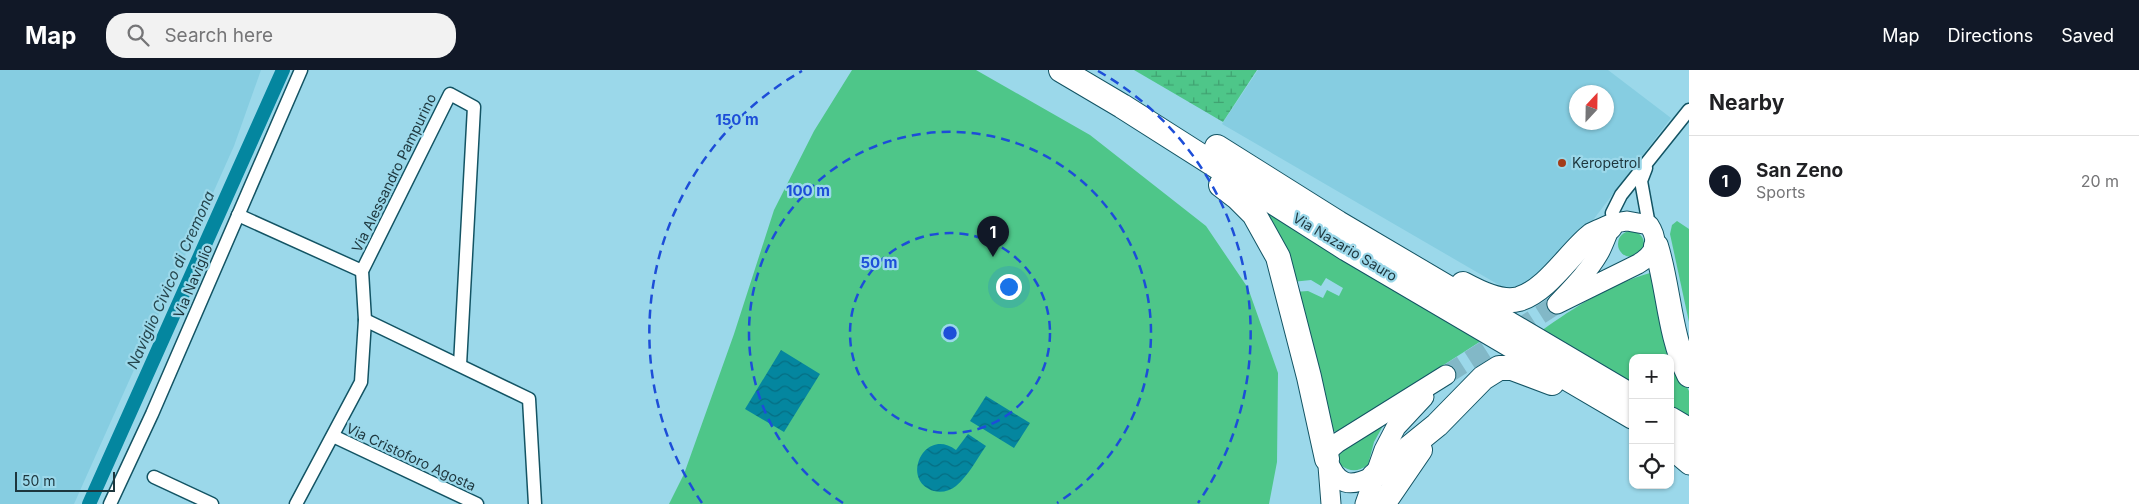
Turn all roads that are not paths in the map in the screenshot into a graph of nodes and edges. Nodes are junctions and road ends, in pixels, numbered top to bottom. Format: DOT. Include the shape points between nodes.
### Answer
graph roads {
  1 [pos="301,70"];
  2 [pos="1061,70"];
  3 [pos="1087,70"];
  4 [pos="1122,106"];
  5 [pos="1689,110"];
  6 [pos="1648,163"];
  7 [pos="238,215"];
  8 [pos="1612,225"];
  9 [pos="1652,235"];
  10 [pos="362,271"];
  11 [pos="1426,276"];
  12 [pos="365,320"];
  13 [pos="460,365"];
  14 [pos="1689,376"];
  15 [pos="1629,395"];
  16 [pos="1629,416"];
  17 [pos="1629,416"];
  18 [pos="1674,421"];
  19 [pos="1437,425"];
  20 [pos="1689,430"];
  21 [pos="332,436"];
  22 [pos="1674,441"];
  23 [pos="1689,450"];
  24 [pos="1674,452"];
  25 [pos="1327,459"];
  26 [pos="1689,465"];
  27 [pos="1374,476"];
  28 [pos="154,477"];
  29 [pos="110,504"];
  30 [pos="212,504"];
  31 [pos="296,504"];
  32 [pos="477,504"];
  33 [pos="535,504"];
  34 [pos="1331,504"];
  35 [pos="1364,504"];
  36 [pos="1383,504"];
  1 -- 7 [label="street, Via Naviglio"];
  2 -- 4 [label="highway, Via Nazario Sauro"];
  3 -- 11 [label="highway, Via Nazario Sauro"];
  4 -- 16 [label="highway, Via Nazario Sauro" via="1347,249"];
  4 -- 25 [label="highway" via="1163,143 1238,198 1254,214 1265,232 1286,283"];
  5 -- 6 [label="street"];
  6 -- 8 [label="street" via="1621,195 1612,213"];
  6 -- 9 [label="street" via="1641,181"];
  7 -- 10 [label="street"];
  7 -- 29 [label="street, Via Naviglio"];
  8 -- 9 [label="street" via="1627,221"];
  8 -- 9 [label="street" via="1594,261 1557,304 1648,258"];
  8 -- 11 [label="highway" via="1593,234 1554,275 1519,299 1504,300 1482,293 1443,274"];
  9 -- 14 [label="highway" via="1682,362"];
  10 -- 12 [label="street, Via Alessandro Pampurino"];
  10 -- 13 [label="street, Via Alessandro Pampurino" via="450,94 474,107"];
  11 -- 15 [label="highway, Via Nazario Sauro"];
  12 -- 13 [label="street"];
  12 -- 21 [label="street, Via Alessandro Pampurino" via="361,382"];
  13 -- 33 [label="street" via="529,398"];
  17 -- 19 [label="highway" via="1527,372 1499,368 1483,378"];
  18 -- 20 [label="highway"];
  19 -- 27 [label="highway"];
  19 -- 36 [label="highway"];
  21 -- 31 [label="street, Via Alessandro Pampurino"];
  21 -- 32 [label="street, Via Cristoforo Agosta"];
  22 -- 23 [label="highway"];
  24 -- 26 [label="street"];
  25 -- 27 [label="street" via="1332,472 1345,483 1361,482"];
  25 -- 27 [label="street" via="1330,449 1337,443 1446,375 1396,427"];
  25 -- 34 [label="street"];
  27 -- 35 [label="street"];
  28 -- 30 [label="street"];
}
